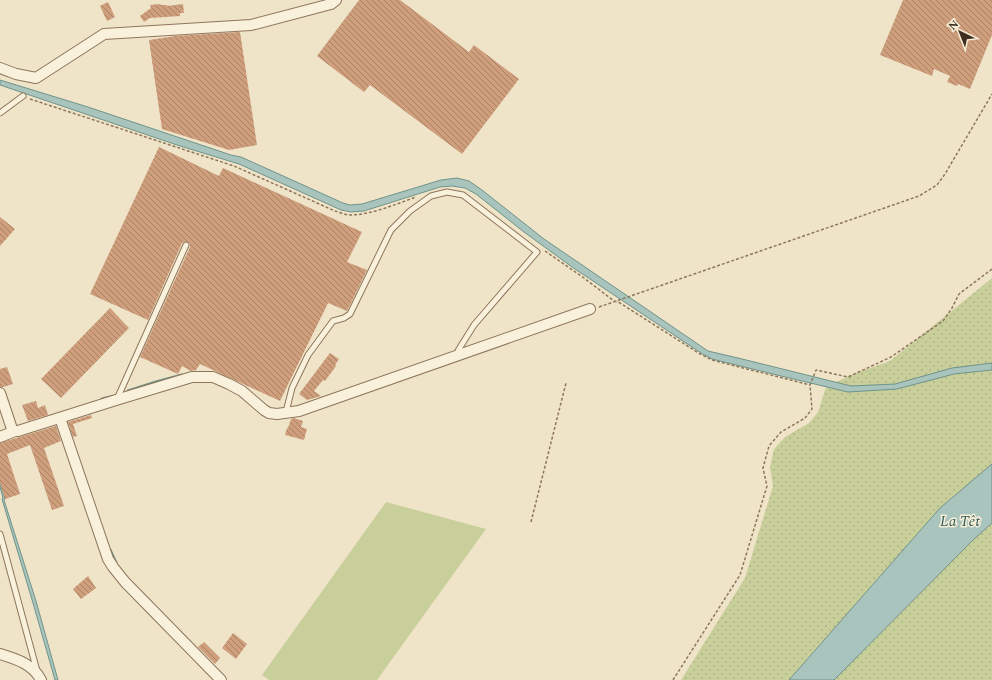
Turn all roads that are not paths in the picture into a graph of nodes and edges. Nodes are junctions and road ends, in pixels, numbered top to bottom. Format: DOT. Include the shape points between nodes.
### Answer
graph roads {
  1 [pos="336,0"];
  2 [pos="0,68"];
  3 [pos="23,96"];
  4 [pos="0,113"];
  5 [pos="186,245"];
  6 [pos="590,310"];
  7 [pos="456,356"];
  8 [pos="0,394"];
  9 [pos="116,400"];
  10 [pos="286,414"];
  11 [pos="60,418"];
  12 [pos="15,431"];
  13 [pos="0,437"];
  14 [pos="0,534"];
  15 [pos="0,654"];
  16 [pos="39,676"];
  17 [pos="221,680"];
  1 -- 2 [label="street" via="331,4 251,25 104,34 36,78"];
  3 -- 4 [label="lane"];
  5 -- 9 [label="lane"];
  6 -- 7 [label="street"];
  7 -- 10 [label="street"];
  7 -- 10 [label="lane" via="474,325 537,252 463,194 447,192 431,196 410,211 391,230 350,314 334,321 308,355 292,388"];
  8 -- 12 [label="street" via="12,429"];
  9 -- 10 [label="street" via="185,378 213,377 242,390 269,413"];
  9 -- 11 [label="street"];
  11 -- 12 [label="street"];
  11 -- 17 [label="street" via="108,559 125,582"];
  12 -- 13 [label="street"];
  14 -- 16 [label="lane"];
  15 -- 16 [label="street" via="22,662"];
}
